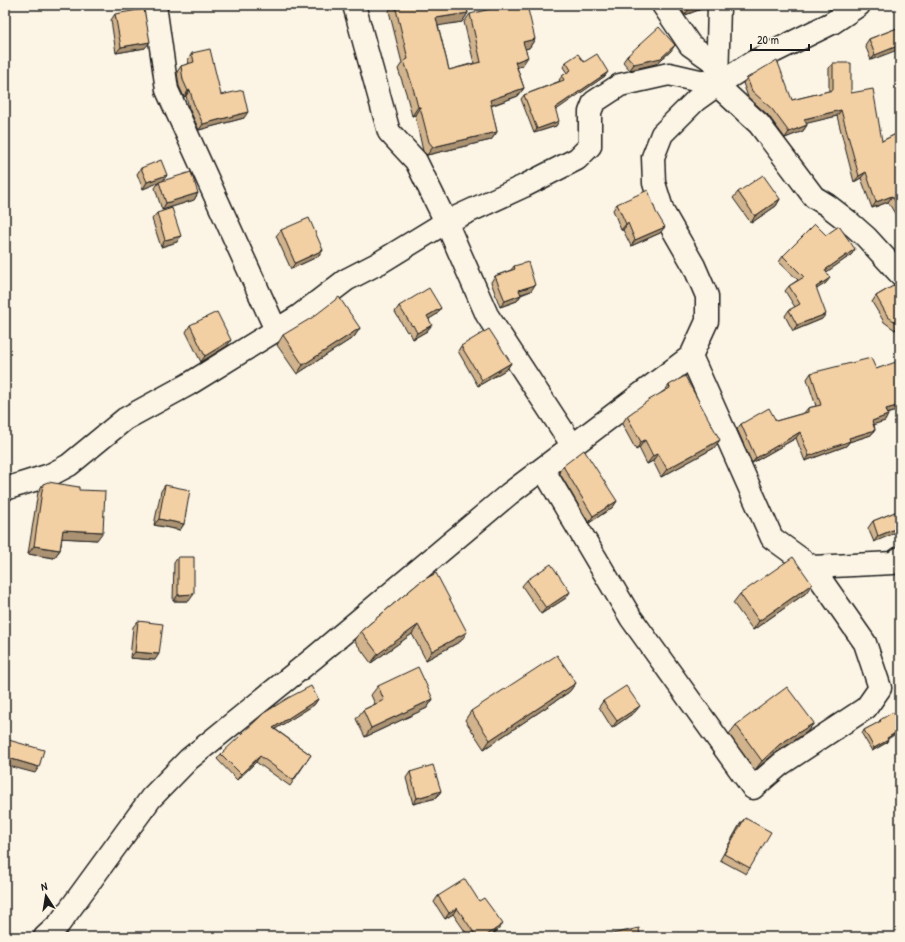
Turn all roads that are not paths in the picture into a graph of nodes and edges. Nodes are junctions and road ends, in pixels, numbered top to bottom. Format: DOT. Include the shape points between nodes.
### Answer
graph roads {
  1 [pos="155,5"];
  2 [pos="354,5"];
  3 [pos="663,5"];
  4 [pos="718,5"];
  5 [pos="859,5"];
  6 [pos="717,74"];
  7 [pos="446,222"];
  8 [pos="900,274"];
  9 [pos="276,330"];
  10 [pos="691,356"];
  11 [pos="572,446"];
  12 [pos="542,469"];
  13 [pos="5,489"];
  14 [pos="900,558"];
  15 [pos="812,567"];
  16 [pos="45,937"];
  1 -- 9 [label="street" via="168,90"];
  2 -- 7 [label="street" via="389,132 416,161"];
  3 -- 6 [label="street" via="690,45"];
  4 -- 6 [label="street"];
  5 -- 6 [label="street" via="832,23 754,62"];
  6 -- 7 [label="street" via="668,74 620,85 594,102 590,112 590,146 577,159"];
  6 -- 8 [label="street" via="759,124 814,198 849,222"];
  6 -- 10 [label="street" via="696,100 662,134 653,157 654,183 663,212 694,266 707,296 707,321"];
  7 -- 9 [label="street" via="346,280"];
  7 -- 11 [label="street" via="487,314"];
  9 -- 13 [label="street" via="189,384 125,419 69,465 50,475"];
  10 -- 11 [label="street"];
  10 -- 15 [label="street" via="772,538"];
  11 -- 12 [label="street"];
  12 -- 15 [label="street" via="631,618 753,788 781,764 866,708 880,688 865,643"];
  12 -- 16 [label="street" via="189,759 151,798 59,924"];
  14 -- 15 [label="street" via="893,563"];
}
